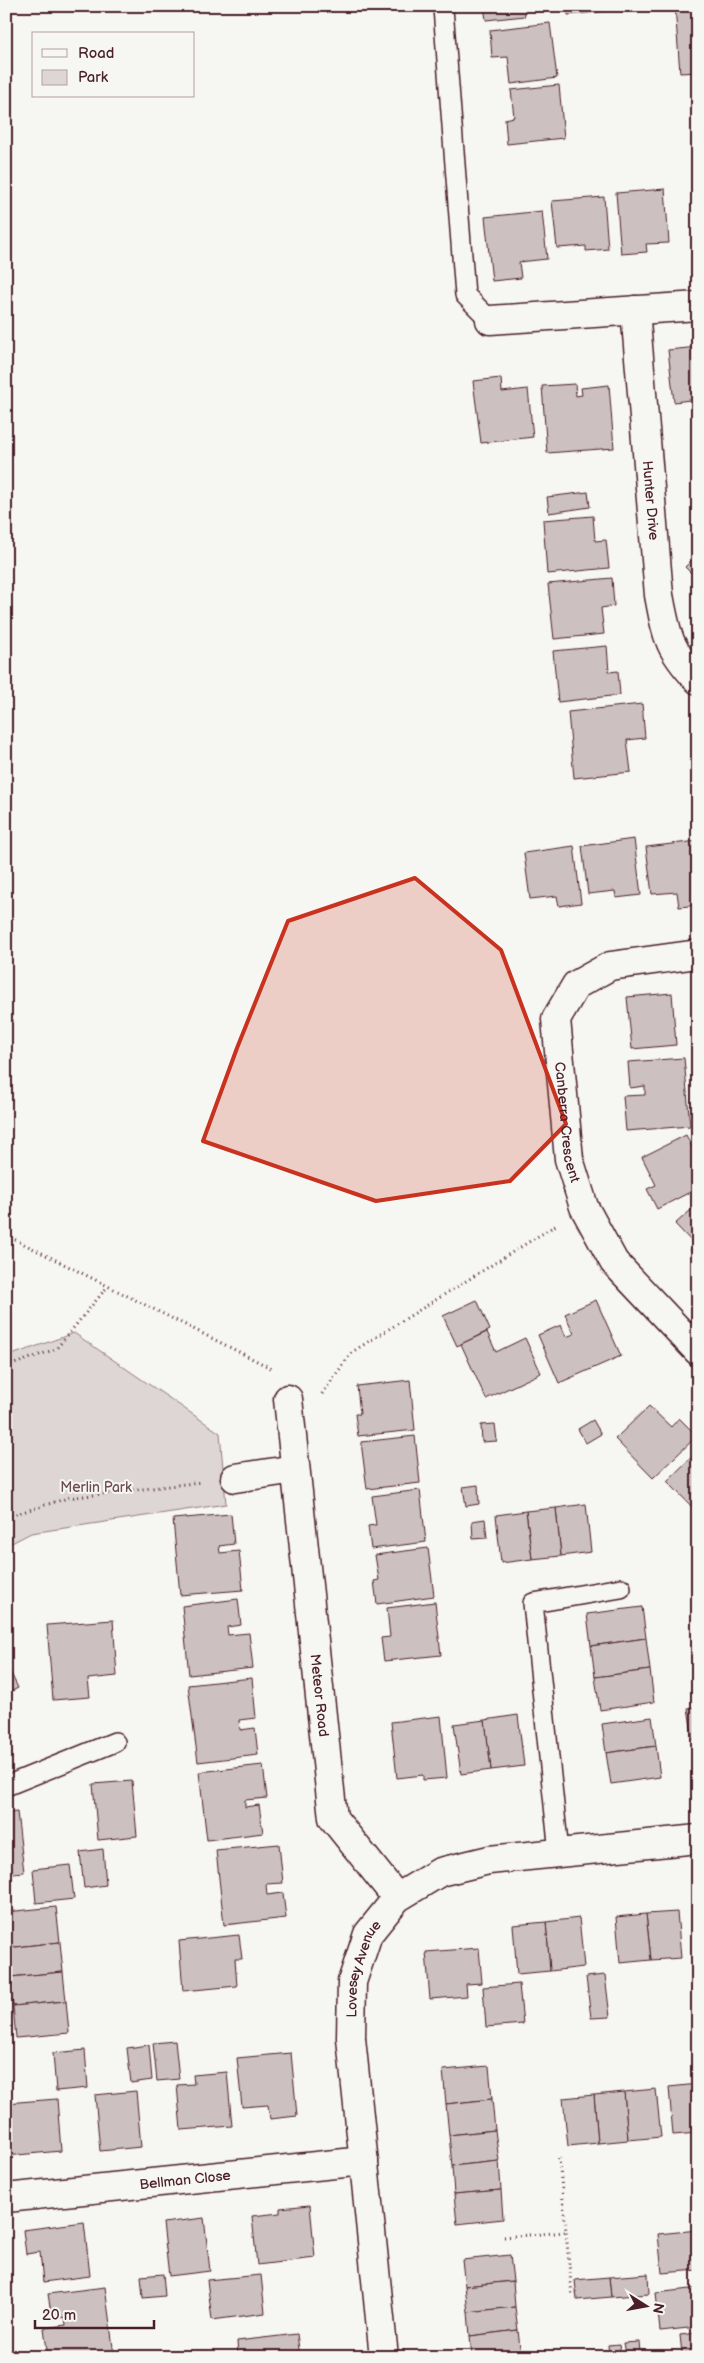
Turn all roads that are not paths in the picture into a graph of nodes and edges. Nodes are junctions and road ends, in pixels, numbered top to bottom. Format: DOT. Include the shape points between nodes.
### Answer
graph roads {
  1 [pos="443,8"];
  2 [pos="698,306"];
  3 [pos="635,310"];
  4 [pos="490,320"];
  5 [pos="698,680"];
  6 [pos="698,954"];
  7 [pos="698,1351"];
  8 [pos="289,1409"];
  9 [pos="295,1469"];
  10 [pos="235,1478"];
  11 [pos="621,1588"];
  12 [pos="115,1742"];
  13 [pos="6,1786"];
  14 [pos="698,1839"];
  15 [pos="559,1852"];
  16 [pos="397,1898"];
  17 [pos="364,2161"];
  18 [pos="6,2198"];
  19 [pos="384,2357"];
  1 -- 4 [label="lane" via="465,295"];
  2 -- 3 [label="street"];
  3 -- 4 [label="street"];
  3 -- 5 [label="street, Hunter Drive" via="660,595 667,638 680,661"];
  6 -- 7 [label="street, Canberra Crescent" via="610,966 576,985 556,1019 569,1159 584,1207 614,1262"];
  8 -- 9 [label="street, Meteor Road"];
  9 -- 10 [label="street"];
  9 -- 16 [label="street, Meteor Road" via="333,1818"];
  11 -- 15 [label="lane" via="533,1603"];
  12 -- 13 [label="lane"];
  14 -- 15 [label="street, Lovesey Avenue"];
  15 -- 16 [label="street, Lovesey Avenue" via="488,1860 440,1872"];
  16 -- 17 [label="street, Lovesey Avenue" via="368,1934 352,1982 351,2038"];
  17 -- 18 [label="street, Bellman Close"];
  17 -- 19 [label="street, Lovesey Avenue"];
}
